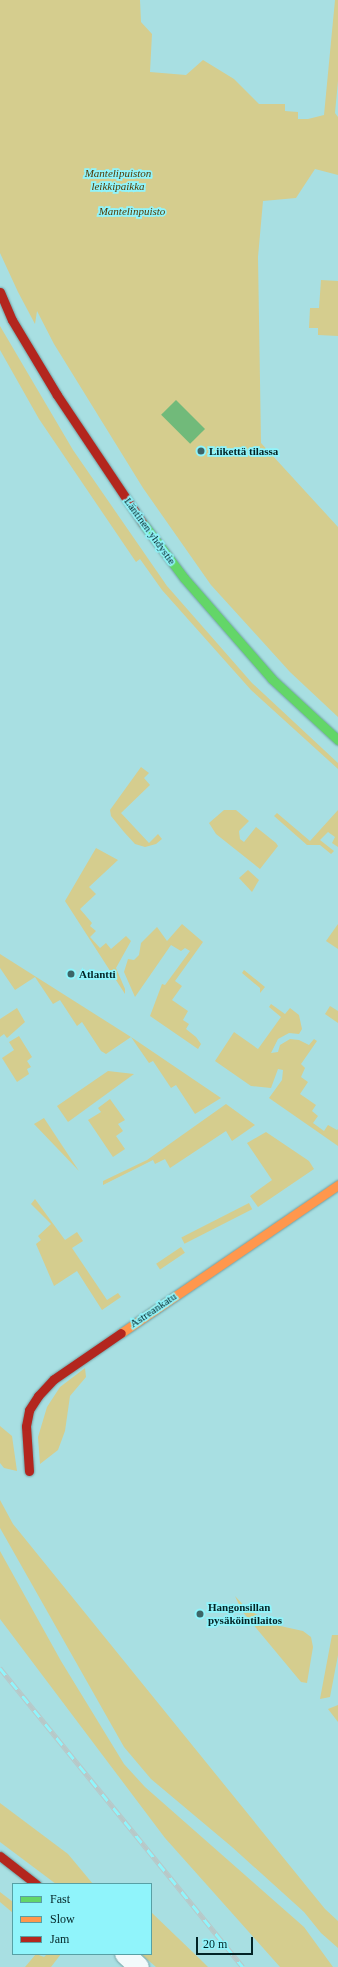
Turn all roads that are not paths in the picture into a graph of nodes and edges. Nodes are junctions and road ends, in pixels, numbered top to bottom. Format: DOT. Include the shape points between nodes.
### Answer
graph roads {
  1 [pos="0,292"];
  2 [pos="338,740"];
  3 [pos="338,1185"];
  4 [pos="29,1471"];
  5 [pos="0,1856"];
  6 [pos="35,1883"];
  7 [pos="125,1955"];
  8 [pos="140,1967"];
  1 -- 2 [label="main road, Läntinen yhdystie" via="12,320 57,395 128,503 184,578 272,679"];
  3 -- 4 [label="main road, Astreankatu" via="54,1379 38,1396 30,1410 26,1426"];
  5 -- 6 [label="main road"];
  7 -- 8 [label="street"];
}
